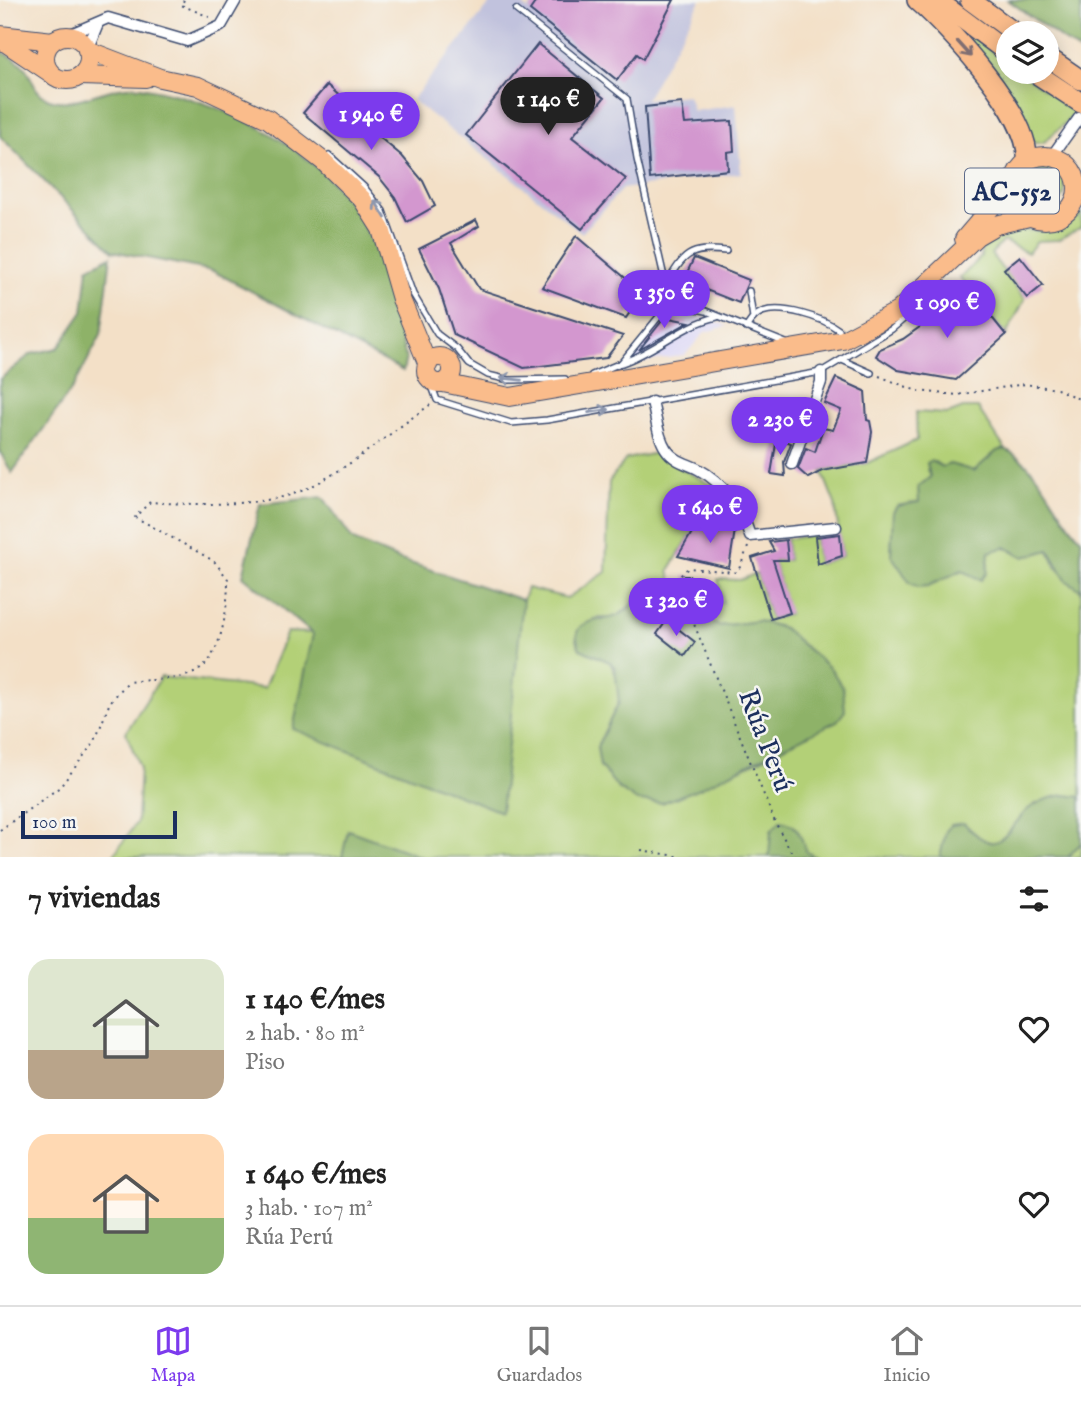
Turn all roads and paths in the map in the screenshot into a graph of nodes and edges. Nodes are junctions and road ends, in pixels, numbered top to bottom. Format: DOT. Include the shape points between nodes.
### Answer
graph roads {
  1 [pos="184,0"];
  2 [pos="236,0"];
  3 [pos="917,0"];
  4 [pos="937,0"];
  5 [pos="970,0"];
  6 [pos="516,10"];
  7 [pos="999,21"];
  8 [pos="97,23"];
  9 [pos="221,26"];
  10 [pos="0,37"];
  11 [pos="60,39"];
  12 [pos="996,44"];
  13 [pos="87,50"];
  14 [pos="1059,65"];
  15 [pos="80,76"];
  16 [pos="55,77"];
  17 [pos="160,78"];
  18 [pos="1081,80"];
  19 [pos="1048,84"];
  20 [pos="198,86"];
  21 [pos="253,103"];
  22 [pos="265,108"];
  23 [pos="1080,111"];
  24 [pos="313,143"];
  25 [pos="323,150"];
  26 [pos="1052,156"];
  27 [pos="1027,160"];
  28 [pos="1075,169"];
  29 [pos="1012,183"];
  30 [pos="1077,202"];
  31 [pos="1029,217"];
  32 [pos="726,251"];
  33 [pos="945,267"];
  34 [pos="666,285"];
  35 [pos="749,291"];
  36 [pos="670,303"];
  37 [pos="720,316"];
  38 [pos="753,318"];
  39 [pos="746,328"];
  40 [pos="839,330"];
  41 [pos="802,349"];
  42 [pos="842,360"];
  43 [pos="621,363"];
  44 [pos="821,372"];
  45 [pos="871,373"];
  46 [pos="594,374"];
  47 [pos="438,376"];
  48 [pos="516,395"];
  49 [pos="1081,400"];
  50 [pos="652,402"];
  51 [pos="792,464"];
  52 [pos="836,527"];
  53 [pos="750,536"];
  54 [pos="0,830"];
  55 [pos="641,850"];
  56 [pos="682,857"];
  57 [pos="794,857"];
  1 -- 9 [label="path" via="181,5 209,15"];
  2 -- 9 [label="street"];
  3 -- 27 [label="highway, one-way" via="985,72 1023,136"];
  4 -- 12 [label="highway"];
  5 -- 7 [label="highway"];
  6 -- 34 [label="lane" via="627,99"];
  8 -- 9 [label="street" via="108,18 125,21 187,41"];
  8 -- 11 [label="street"];
  8 -- 13 [label="street"];
  10 -- 11 [label="main road"];
  10 -- 16 [label="main road"];
  11 -- 13 [label="main road" via="78,40"];
  11 -- 16 [label="main road" via="45,59"];
  13 -- 15 [label="main road" via="88,61"];
  13 -- 17 [label="main road"];
  14 -- 18 [label="highway"];
  15 -- 16 [label="main road" via="68,80"];
  15 -- 17 [label="main road"];
  17 -- 20 [label="main road"];
  19 -- 23 [label="highway"];
  20 -- 21 [label="lane"];
  20 -- 47 [label="main road" via="268,119 323,161 362,199 382,229 401,299"];
  22 -- 24 [label="lane"];
  23 -- 26 [label="street"];
  46 -- 25 [label="lane, one-way" via="509,380 469,364 423,314 383,211 365,187"];
  26 -- 27 [label="main road, AC-552"];
  26 -- 28 [label="main road, AC-552"];
  27 -- 29 [label="main road, AC-552"];
  28 -- 30 [label="main road, AC-552"];
  29 -- 31 [label="main road, AC-552" via="1016,202"];
  29 -- 33 [label="main road, AC-552"];
  30 -- 31 [label="main road, AC-552" via="1059,217"];
  31 -- 33 [label="main road, AC-552" via="996,225"];
  32 -- 34 [label="lane" via="703,248 688,254"];
  33 -- 41 [label="main road, AC-552" via="898,311 863,332"];
  33 -- 42 [label="lane" via="933,294 891,330"];
  34 -- 36 [label="lane"];
  35 -- 38 [label="lane"];
  36 -- 37 [label="lane"];
  36 -- 43 [label="lane"];
  37 -- 39 [label="lane"];
  37 -- 43 [label="lane"];
  38 -- 39 [label="lane"];
  38 -- 40 [label="lane" via="765,311 798,312"];
  39 -- 41 [label="lane"];
  41 -- 48 [label="main road, AC-552"];
  42 -- 44 [label="lane"];
  42 -- 45 [label="lane"];
  43 -- 46 [label="lane"];
  44 -- 50 [label="lane"];
  44 -- 51 [label="street"];
  45 -- 49 [label="path" via="917,391 957,395 1025,384 1057,389"];
  46 -- 48 [label="lane"];
  47 -- 48 [label="main road, AC-552"];
  47 -- 50 [label="lane, one-way" via="511,423"];
  47 -- 54 [label="path" via="320,481 289,495 231,502 150,502 135,517 214,561 229,579 228,610 210,662 194,674 128,682 110,702 95,741 60,787"];
  50 -- 53 [label="street" via="665,448 676,460 718,484 745,520"];
  52 -- 53 [label="street"];
  53 -- 57 [label="path, Rúa Perú" via="735,572 688,568 678,578 678,585 775,822"];
  55 -- 56 [label="path"];
}
